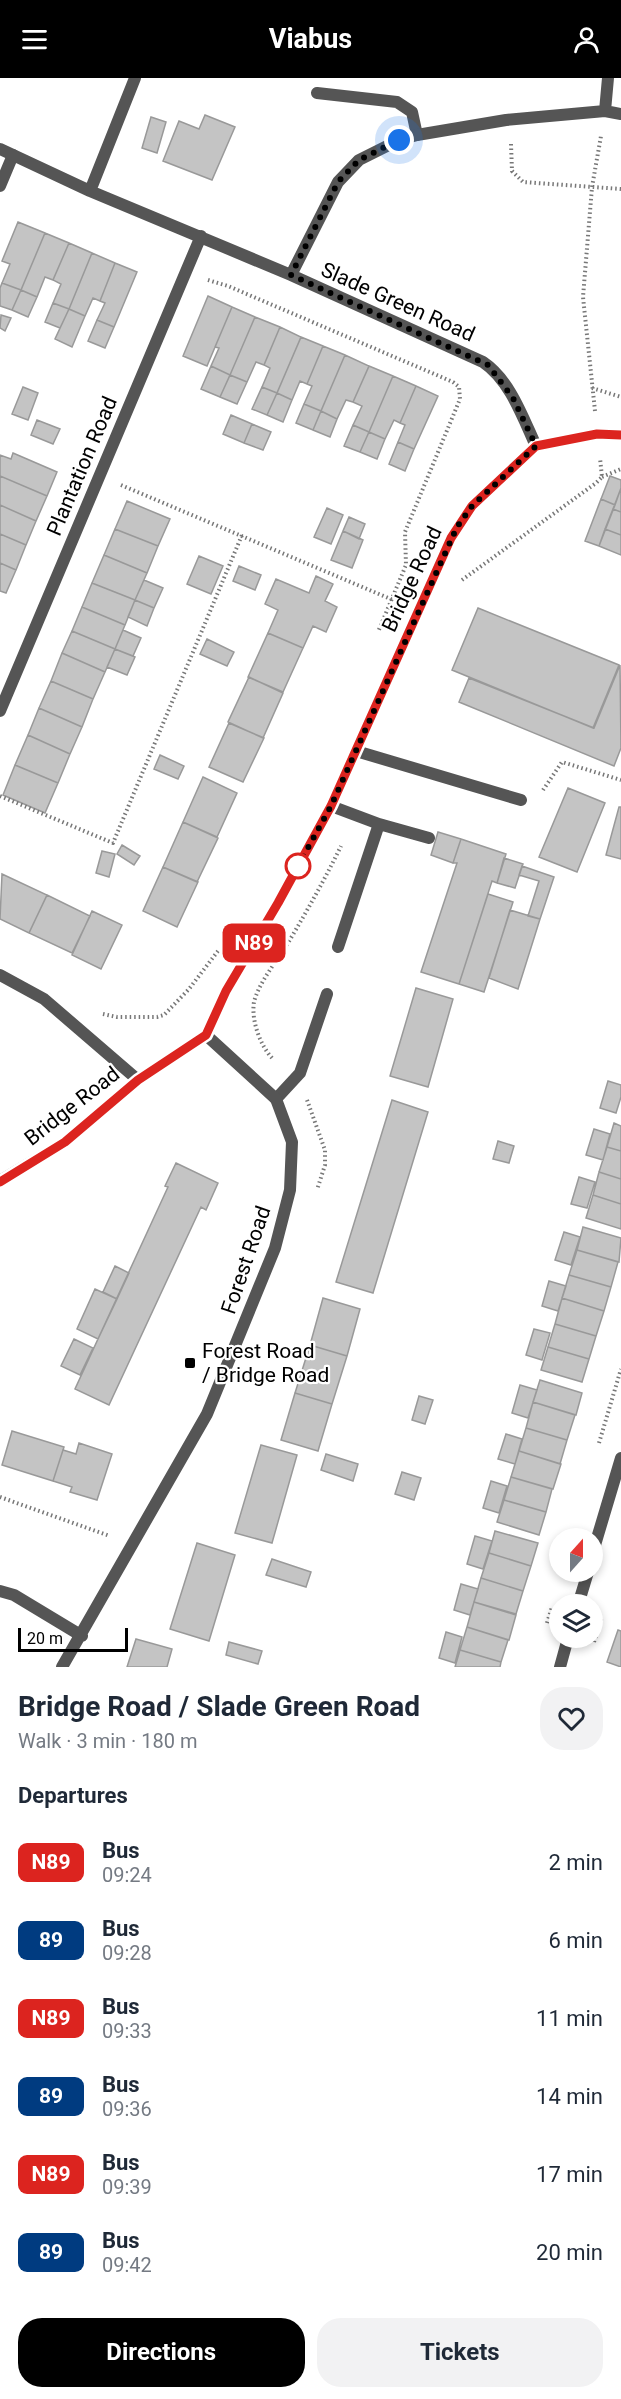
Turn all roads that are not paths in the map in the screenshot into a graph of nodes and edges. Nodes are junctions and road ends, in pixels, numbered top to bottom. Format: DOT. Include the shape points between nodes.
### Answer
graph roads {
  1 [pos="135,78"];
  2 [pos="608,78"];
  3 [pos="317,93"];
  4 [pos="605,111"];
  5 [pos="621,114"];
  6 [pos="417,135"];
  7 [pos="0,149"];
  8 [pos="13,155"];
  9 [pos="0,186"];
  10 [pos="90,191"];
  11 [pos="201,236"];
  12 [pos="291,275"];
  13 [pos="621,435"];
  14 [pos="536,446"];
  15 [pos="0,711"];
  16 [pos="356,751"];
  17 [pos="521,800"];
  18 [pos="331,806"];
  19 [pos="379,824"];
  20 [pos="429,838"];
  21 [pos="338,947"];
  22 [pos="0,975"];
  23 [pos="327,994"];
  24 [pos="206,1035"];
  25 [pos="138,1080"];
  26 [pos="276,1099"];
  27 [pos="0,1182"];
  28 [pos="621,1458"];
  29 [pos="600,1528"];
  30 [pos="0,1591"];
  31 [pos="82,1636"];
  32 [pos="565,1648"];
  33 [pos="62,1667"];
  34 [pos="560,1667"];
  1 -- 10 [label="street"];
  2 -- 4 [label="street"];
  3 -- 6 [label="street" via="396,102 412,112"];
  4 -- 5 [label="street"];
  4 -- 6 [label="street" via="506,120"];
  6 -- 12 [label="street" via="359,160 338,182"];
  7 -- 8 [label="street, Slade Green Road"];
  8 -- 9 [label="street"];
  8 -- 10 [label="street, Slade Green Road"];
  10 -- 11 [label="street, Slade Green Road"];
  11 -- 12 [label="street, Slade Green Road"];
  11 -- 15 [label="street, Plantation Road"];
  12 -- 14 [label="street, Slade Green Road" via="488,365 513,398"];
  13 -- 14 [label="street" via="597,434"];
  14 -- 16 [label="street, Bridge Road" via="464,515"];
  16 -- 17 [label="street"];
  16 -- 18 [label="street, Bridge Road"];
  18 -- 19 [label="street"];
  18 -- 24 [label="street, Bridge Road" via="226,991"];
  19 -- 20 [label="street"];
  19 -- 21 [label="street"];
  22 -- 25 [label="street, Bridge Road" via="44,999"];
  23 -- 26 [label="street" via="300,1073"];
  24 -- 25 [label="street, Bridge Road"];
  24 -- 26 [label="street, Forest Road"];
  25 -- 27 [label="street, Bridge Road" via="65,1142"];
  26 -- 31 [label="street, Forest Road" via="292,1142 290,1190 274,1248 207,1414"];
  28 -- 29 [label="street"];
  30 -- 31 [label="street" via="14,1595"];
  31 -- 33 [label="street, Forest Road"];
  32 -- 34 [label="street"];
}
